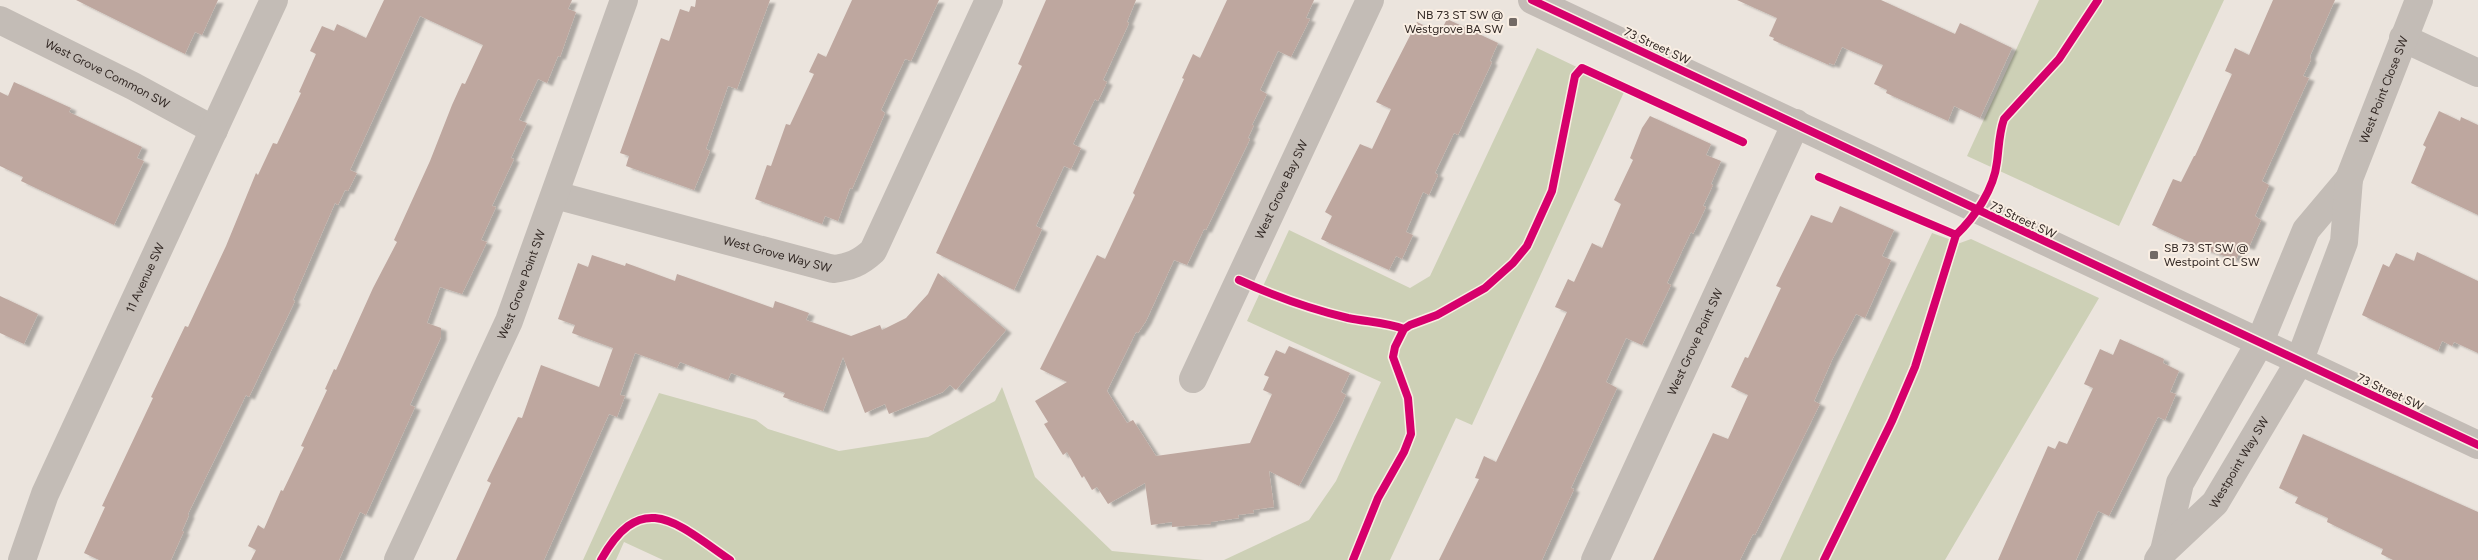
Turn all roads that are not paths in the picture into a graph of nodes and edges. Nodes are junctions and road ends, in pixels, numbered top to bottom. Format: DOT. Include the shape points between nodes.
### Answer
graph roads {
  1 [pos="274,0"];
  2 [pos="624,0"];
  3 [pos="989,0"];
  4 [pos="1370,0"];
  5 [pos="1532,0"];
  6 [pos="2419,0"];
  7 [pos="0,20"];
  8 [pos="2403,38"];
  9 [pos="2478,74"];
  10 [pos="1796,123"];
  11 [pos="214,130"];
  12 [pos="2348,179"];
  13 [pos="555,195"];
  14 [pos="2259,344"];
  15 [pos="2299,362"];
  16 [pos="1193,379"];
  17 [pos="2478,446"];
  18 [pos="2161,555"];
  19 [pos="22,560"];
  20 [pos="398,560"];
  21 [pos="1595,560"];
  1 -- 11 [label="street, 11 Avenue SW"];
  2 -- 13 [label="street, West Grove Point SW"];
  3 -- 13 [label="street, West Grove Way SW" via="873,251 862,261 833,269"];
  4 -- 16 [label="street, West Grove Bay SW"];
  5 -- 10 [label="street, 73 Street SW"];
  6 -- 8 [label="street, West Point Close SW"];
  7 -- 11 [label="street, West Grove Common SW"];
  8 -- 9 [label="street"];
  8 -- 12 [label="street, West Point Close SW"];
  10 -- 14 [label="street, 73 Street SW"];
  10 -- 21 [label="street, West Grove Point SW"];
  11 -- 19 [label="street, 11 Avenue SW" via="45,494"];
  12 -- 14 [label="street, West Point Close SW" via="2306,230"];
  12 -- 15 [label="street, West Point Close SW" via="2344,242"];
  13 -- 20 [label="street, West Grove Point SW" via="509,321"];
  14 -- 15 [label="street, 73 Street SW"];
  14 -- 18 [label="street, Westpoint Way SW" via="2180,483"];
  15 -- 17 [label="street, 73 Street SW"];
  15 -- 18 [label="street, Westpoint Way SW" via="2215,503"];
}
